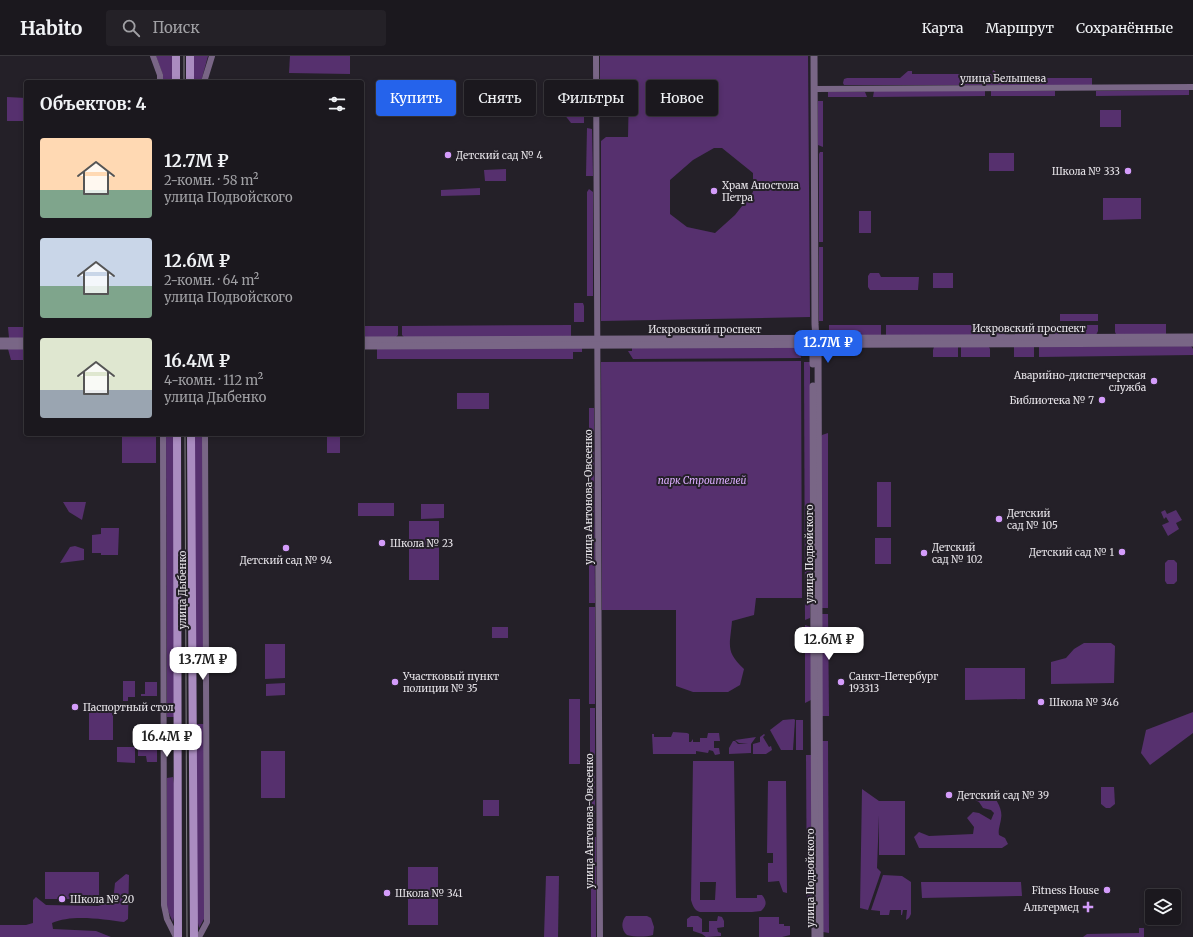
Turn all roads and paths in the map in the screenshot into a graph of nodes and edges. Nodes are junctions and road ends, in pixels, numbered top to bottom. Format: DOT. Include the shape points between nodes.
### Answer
graph roads {
  1 [pos="153,56"];
  2 [pos="176,56"];
  3 [pos="190,56"];
  4 [pos="212,56"];
  5 [pos="596,56"];
  6 [pos="814,56"];
  7 [pos="160,80"];
  8 [pos="176,80"];
  9 [pos="190,80"];
  10 [pos="205,80"];
  11 [pos="1193,87"];
  12 [pos="814,89"];
  13 [pos="1193,337"];
  14 [pos="364,340"];
  15 [pos="0,341"];
  16 [pos="24,341"];
  17 [pos="597,342"];
  18 [pos="816,342"];
  19 [pos="1193,343"];
  20 [pos="0,346"];
  21 [pos="24,346"];
  22 [pos="364,346"];
  23 [pos="163,436"];
  24 [pos="177,436"];
  25 [pos="191,436"];
  26 [pos="205,436"];
  27 [pos="177,937"];
  28 [pos="194,937"];
  29 [pos="199,937"];
  30 [pos="600,937"];
  31 [pos="815,937"];
  32 [pos="820,937"];
  1 -- 7 [label="street"];
  2 -- 8 [label="main road"];
  3 -- 9 [label="main road"];
  4 -- 10 [label="street"];
  5 -- 17 [label="street, улица Антонова-Овсеенко"];
  6 -- 12 [label="street, улица Подвойского"];
  11 -- 12 [label="street, улица Белышева"];
  12 -- 18 [label="street, улица Подвойского"];
  13 -- 18 [label="street, Искровский проспект"];
  14 -- 17 [label="street, Искровский проспект"];
  15 -- 16 [label="street"];
  17 -- 18 [label="street, Искровский проспект"];
  17 -- 22 [label="street, Искровский проспект"];
  17 -- 30 [label="street, улица Антонова-Овсеенко"];
  18 -- 19 [label="street, Искровский проспект"];
  18 -- 31 [label="street, улица Подвойского"];
  18 -- 32 [label="street, улица Подвойского"];
  20 -- 21 [label="street"];
  23 -- 27 [label="street" via="164,905 167,919"];
  24 -- 27 [label="main road, улица Дыбенко"];
  25 -- 28 [label="main road, улица Дыбенко"];
  26 -- 29 [label="street" via="207,922"];
}
